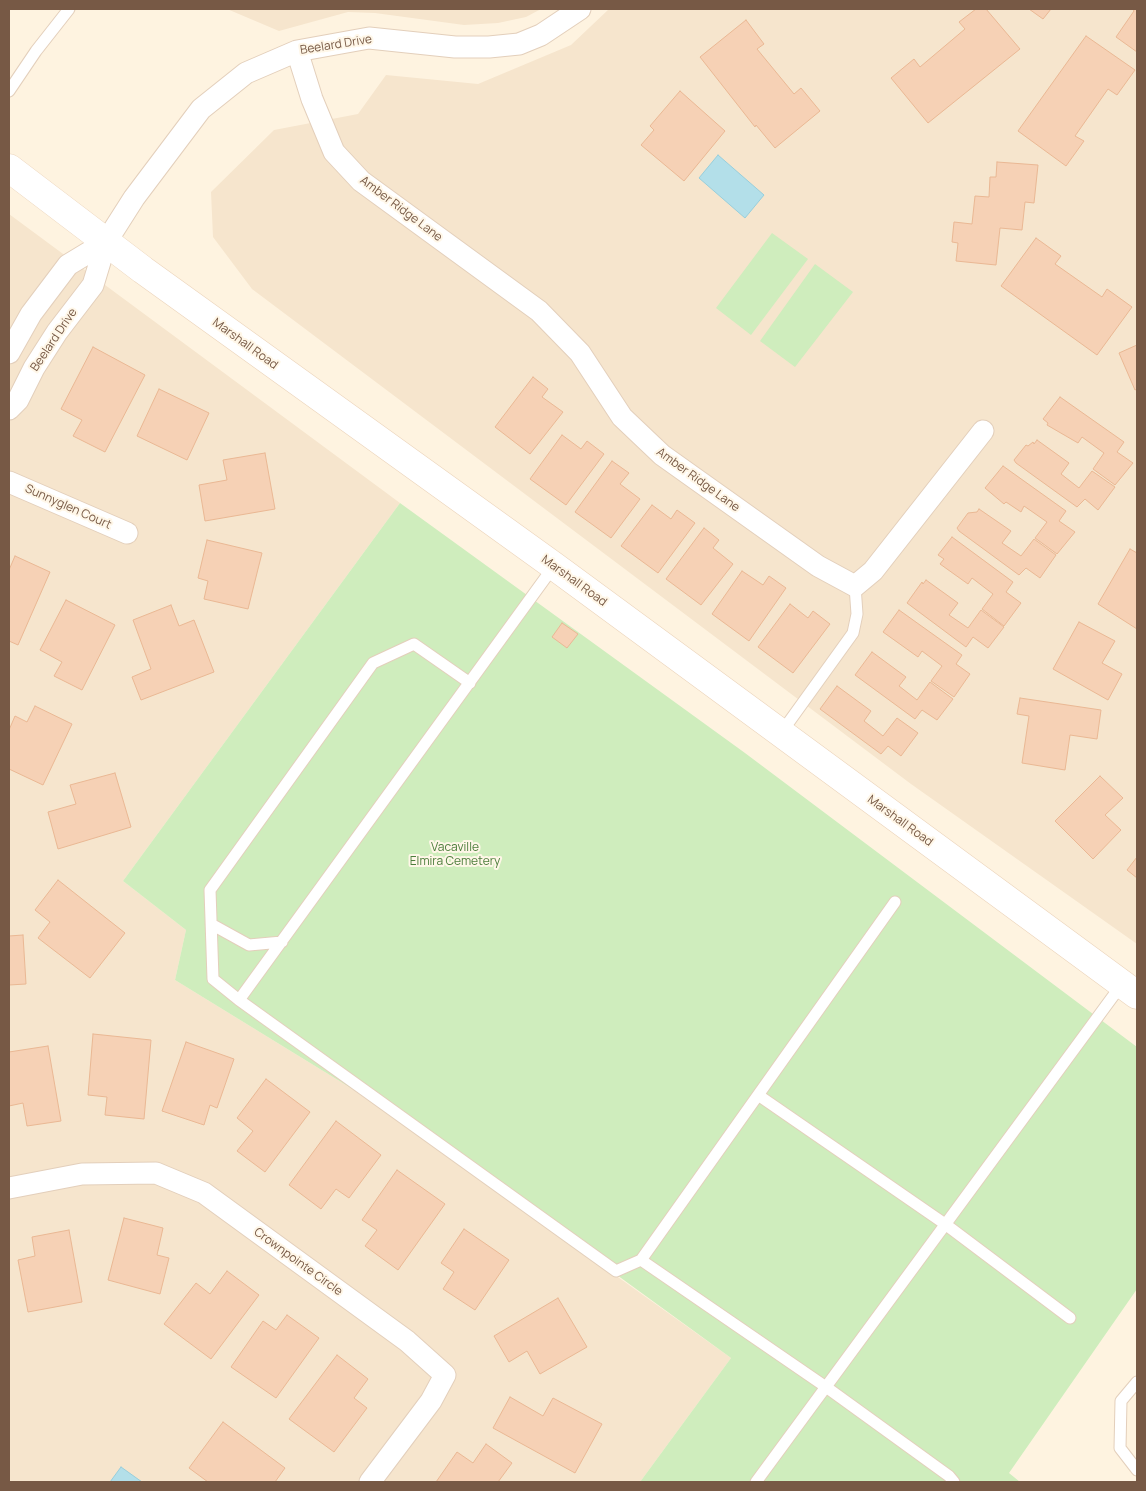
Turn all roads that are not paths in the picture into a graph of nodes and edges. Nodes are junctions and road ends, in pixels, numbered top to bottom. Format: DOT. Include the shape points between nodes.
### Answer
graph roads {
  1 [pos="70,9"];
  2 [pos="580,9"];
  3 [pos="296,51"];
  4 [pos="9,91"];
  5 [pos="9,168"];
  6 [pos="106,242"];
  7 [pos="9,353"];
  8 [pos="9,409"];
  9 [pos="983,431"];
  10 [pos="9,482"];
  11 [pos="127,533"];
  12 [pos="554,566"];
  13 [pos="855,586"];
  14 [pos="470,683"];
  15 [pos="780,733"];
  16 [pos="895,902"];
  17 [pos="211,924"];
  18 [pos="282,942"];
  19 [pos="1130,989"];
  20 [pos="239,1000"];
  21 [pos="758,1095"];
  22 [pos="9,1188"];
  23 [pos="945,1224"];
  24 [pos="641,1260"];
  25 [pos="1070,1318"];
  26 [pos="1137,1382"];
  27 [pos="826,1387"];
  28 [pos="1137,1470"];
  29 [pos="370,1482"];
  30 [pos="756,1482"];
  31 [pos="954,1482"];
  1 -- 4 [label="lane"];
  2 -- 3 [label="street, Beelard Drive" via="541,35 519,44 455,47 369,38"];
  3 -- 6 [label="street, Beelard Drive" via="246,73 201,110 134,198"];
  3 -- 13 [label="street, Amber Ridge Lane" via="334,152 361,181 539,311 580,353 622,417 662,455 818,566"];
  5 -- 6 [label="street, Marshall Road"];
  6 -- 7 [label="street, Beelard Drive" via="68,265 31,314"];
  6 -- 8 [label="street, Beelard Drive" via="93,285 57,332 18,400"];
  6 -- 12 [label="street, Marshall Road"];
  9 -- 13 [label="street" via="873,571"];
  10 -- 11 [label="street, Sunnyglen Court"];
  12 -- 14 [label="lane"];
  12 -- 15 [label="street, Marshall Road"];
  13 -- 15 [label="lane" via="857,614 852,633"];
  14 -- 17 [label="lane" via="414,644 373,663 210,890"];
  14 -- 18 [label="lane"];
  15 -- 19 [label="street, Marshall Road"];
  16 -- 21 [label="lane"];
  17 -- 18 [label="lane" via="249,945"];
  17 -- 20 [label="lane" via="213,979"];
  18 -- 20 [label="lane"];
  19 -- 23 [label="lane"];
  20 -- 24 [label="lane" via="616,1271"];
  21 -- 23 [label="lane"];
  21 -- 24 [label="lane"];
  22 -- 29 [label="street, Crownpointe Circle" via="82,1174 156,1173 204,1193 407,1341 445,1375 431,1402"];
  23 -- 25 [label="lane"];
  23 -- 27 [label="lane"];
  24 -- 27 [label="lane"];
  26 -- 28 [label="lane" via="1121,1400 1120,1448"];
  27 -- 30 [label="lane"];
  27 -- 31 [label="lane"];
}
